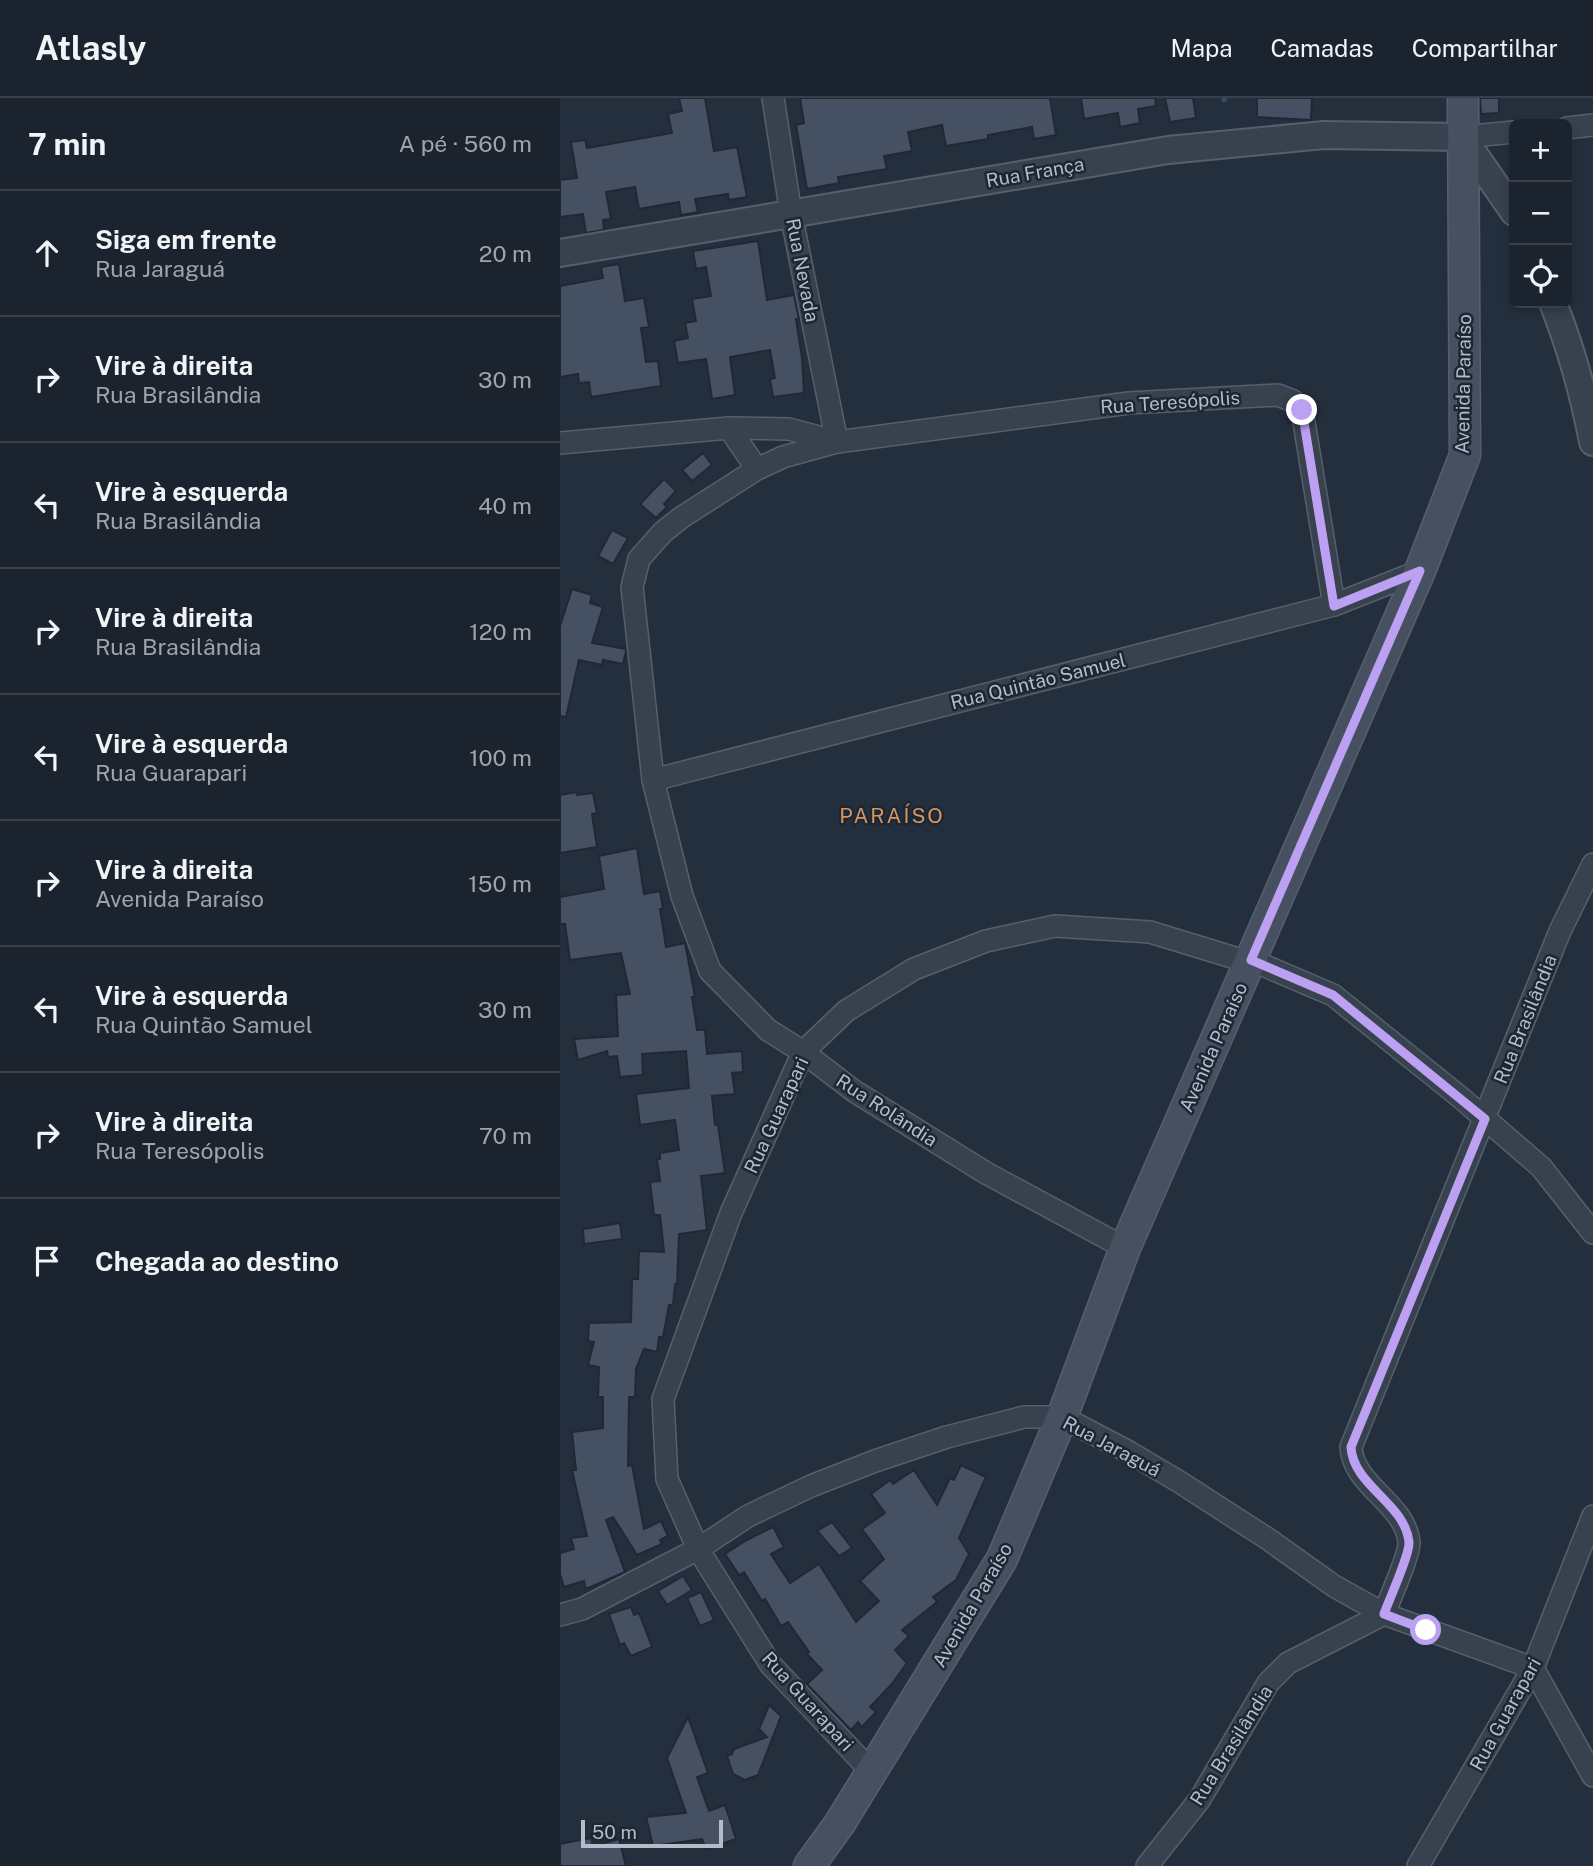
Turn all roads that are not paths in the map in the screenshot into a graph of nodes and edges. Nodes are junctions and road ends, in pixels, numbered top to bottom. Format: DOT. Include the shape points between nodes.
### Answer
graph roads {
  1 [pos="773,98"];
  2 [pos="1463,98"];
  3 [pos="1593,125"];
  4 [pos="1572,127"];
  5 [pos="1509,132"];
  6 [pos="1462,136"];
  7 [pos="1509,205"];
  8 [pos="791,214"];
  9 [pos="560,253"];
  10 [pos="1555,308"];
  11 [pos="729,429"];
  12 [pos="837,442"];
  13 [pos="1593,442"];
  14 [pos="560,443"];
  15 [pos="757,469"];
  16 [pos="1420,571"];
  17 [pos="1334,606"];
  18 [pos="642,678"];
  19 [pos="653,780"];
  20 [pos="1593,864"];
  21 [pos="1251,960"];
  22 [pos="803,1052"];
  23 [pos="1485,1119"];
  24 [pos="1593,1233"];
  25 [pos="1125,1248"];
  26 [pos="1062,1417"];
  27 [pos="1593,1516"];
  28 [pos="698,1549"];
  29 [pos="1384,1614"];
  30 [pos="560,1615"];
  31 [pos="1534,1668"];
  32 [pos="872,1771"];
  33 [pos="1593,1776"];
  34 [pos="809,1866"];
  35 [pos="1147,1866"];
  36 [pos="1418,1866"];
  1 -- 8 [label="street, Rua Nevada"];
  2 -- 6 [label="main road, Avenida Paraíso"];
  3 -- 4 [label="street"];
  5 -- 6 [label="street, Rua França"];
  6 -- 7 [label="street"];
  6 -- 8 [label="street, Rua França" via="1324,135 1168,150"];
  6 -- 16 [label="main road, Avenida Paraíso" via="1465,455"];
  8 -- 9 [label="street, Rua França"];
  8 -- 12 [label="street, Rua Nevada"];
  10 -- 13 [label="street" via="1586,403"];
  11 -- 12 [label="street, Rua Teresópolis" via="789,429"];
  11 -- 14 [label="street, Rua Teresópolis"];
  11 -- 15 [label="street"];
  12 -- 15 [label="street, Rua Teresópolis"];
  12 -- 17 [label="street, Rua Teresópolis" via="1129,403 1278,395 1302,410"];
  15 -- 18 [label="street, Rua Teresópolis" via="682,517 639,558 632,587"];
  16 -- 17 [label="street, Rua Quintão Samuel"];
  16 -- 21 [label="main road, Avenida Paraíso"];
  17 -- 19 [label="street, Rua Quintão Samuel"];
  18 -- 19 [label="street, Rua Rolândia"];
  19 -- 22 [label="street, Rua Rolândia" via="682,897 710,971 768,1030"];
  20 -- 23 [label="street, Rua Brasilândia" via="1560,931"];
  21 -- 22 [label="street, Rua Guarapari" via="1150,932 1055,926 986,941 914,969 846,1011"];
  21 -- 23 [label="street, Rua Guarapari" via="1333,995"];
  21 -- 25 [label="main road, Avenida Paraíso"];
  22 -- 25 [label="street, Rua Rolândia" via="854,1091 986,1173"];
  22 -- 28 [label="street, Rua Guarapari" via="731,1213 663,1399 667,1479"];
  23 -- 24 [label="street, Rua Guarapari" via="1541,1167"];
  23 -- 29 [label="street, Rua Brasilândia" via="1351,1447 1360,1472 1405,1526 1410,1545"];
  25 -- 26 [label="main road, Avenida Paraíso"];
  26 -- 28 [label="street, Rua Jaraguá" via="1024,1417 875,1461 748,1516"];
  26 -- 29 [label="street, Rua Jaraguá" via="1158,1469"];
  26 -- 32 [label="main road, Avenida Paraíso" via="1002,1559"];
  27 -- 31 [label="street, Rua Guarapari"];
  28 -- 30 [label="street, Rua Jaraguá" via="582,1609"];
  28 -- 32 [label="street, Rua Guarapari" via="770,1664"];
  29 -- 31 [label="street, Rua Jaraguá"];
  29 -- 35 [label="street, Rua Brasilândia" via="1288,1663 1268,1683 1200,1799"];
  31 -- 33 [label="street"];
  31 -- 36 [label="street, Rua Guarapari"];
  32 -- 34 [label="main road, Avenida Paraíso"];
}
